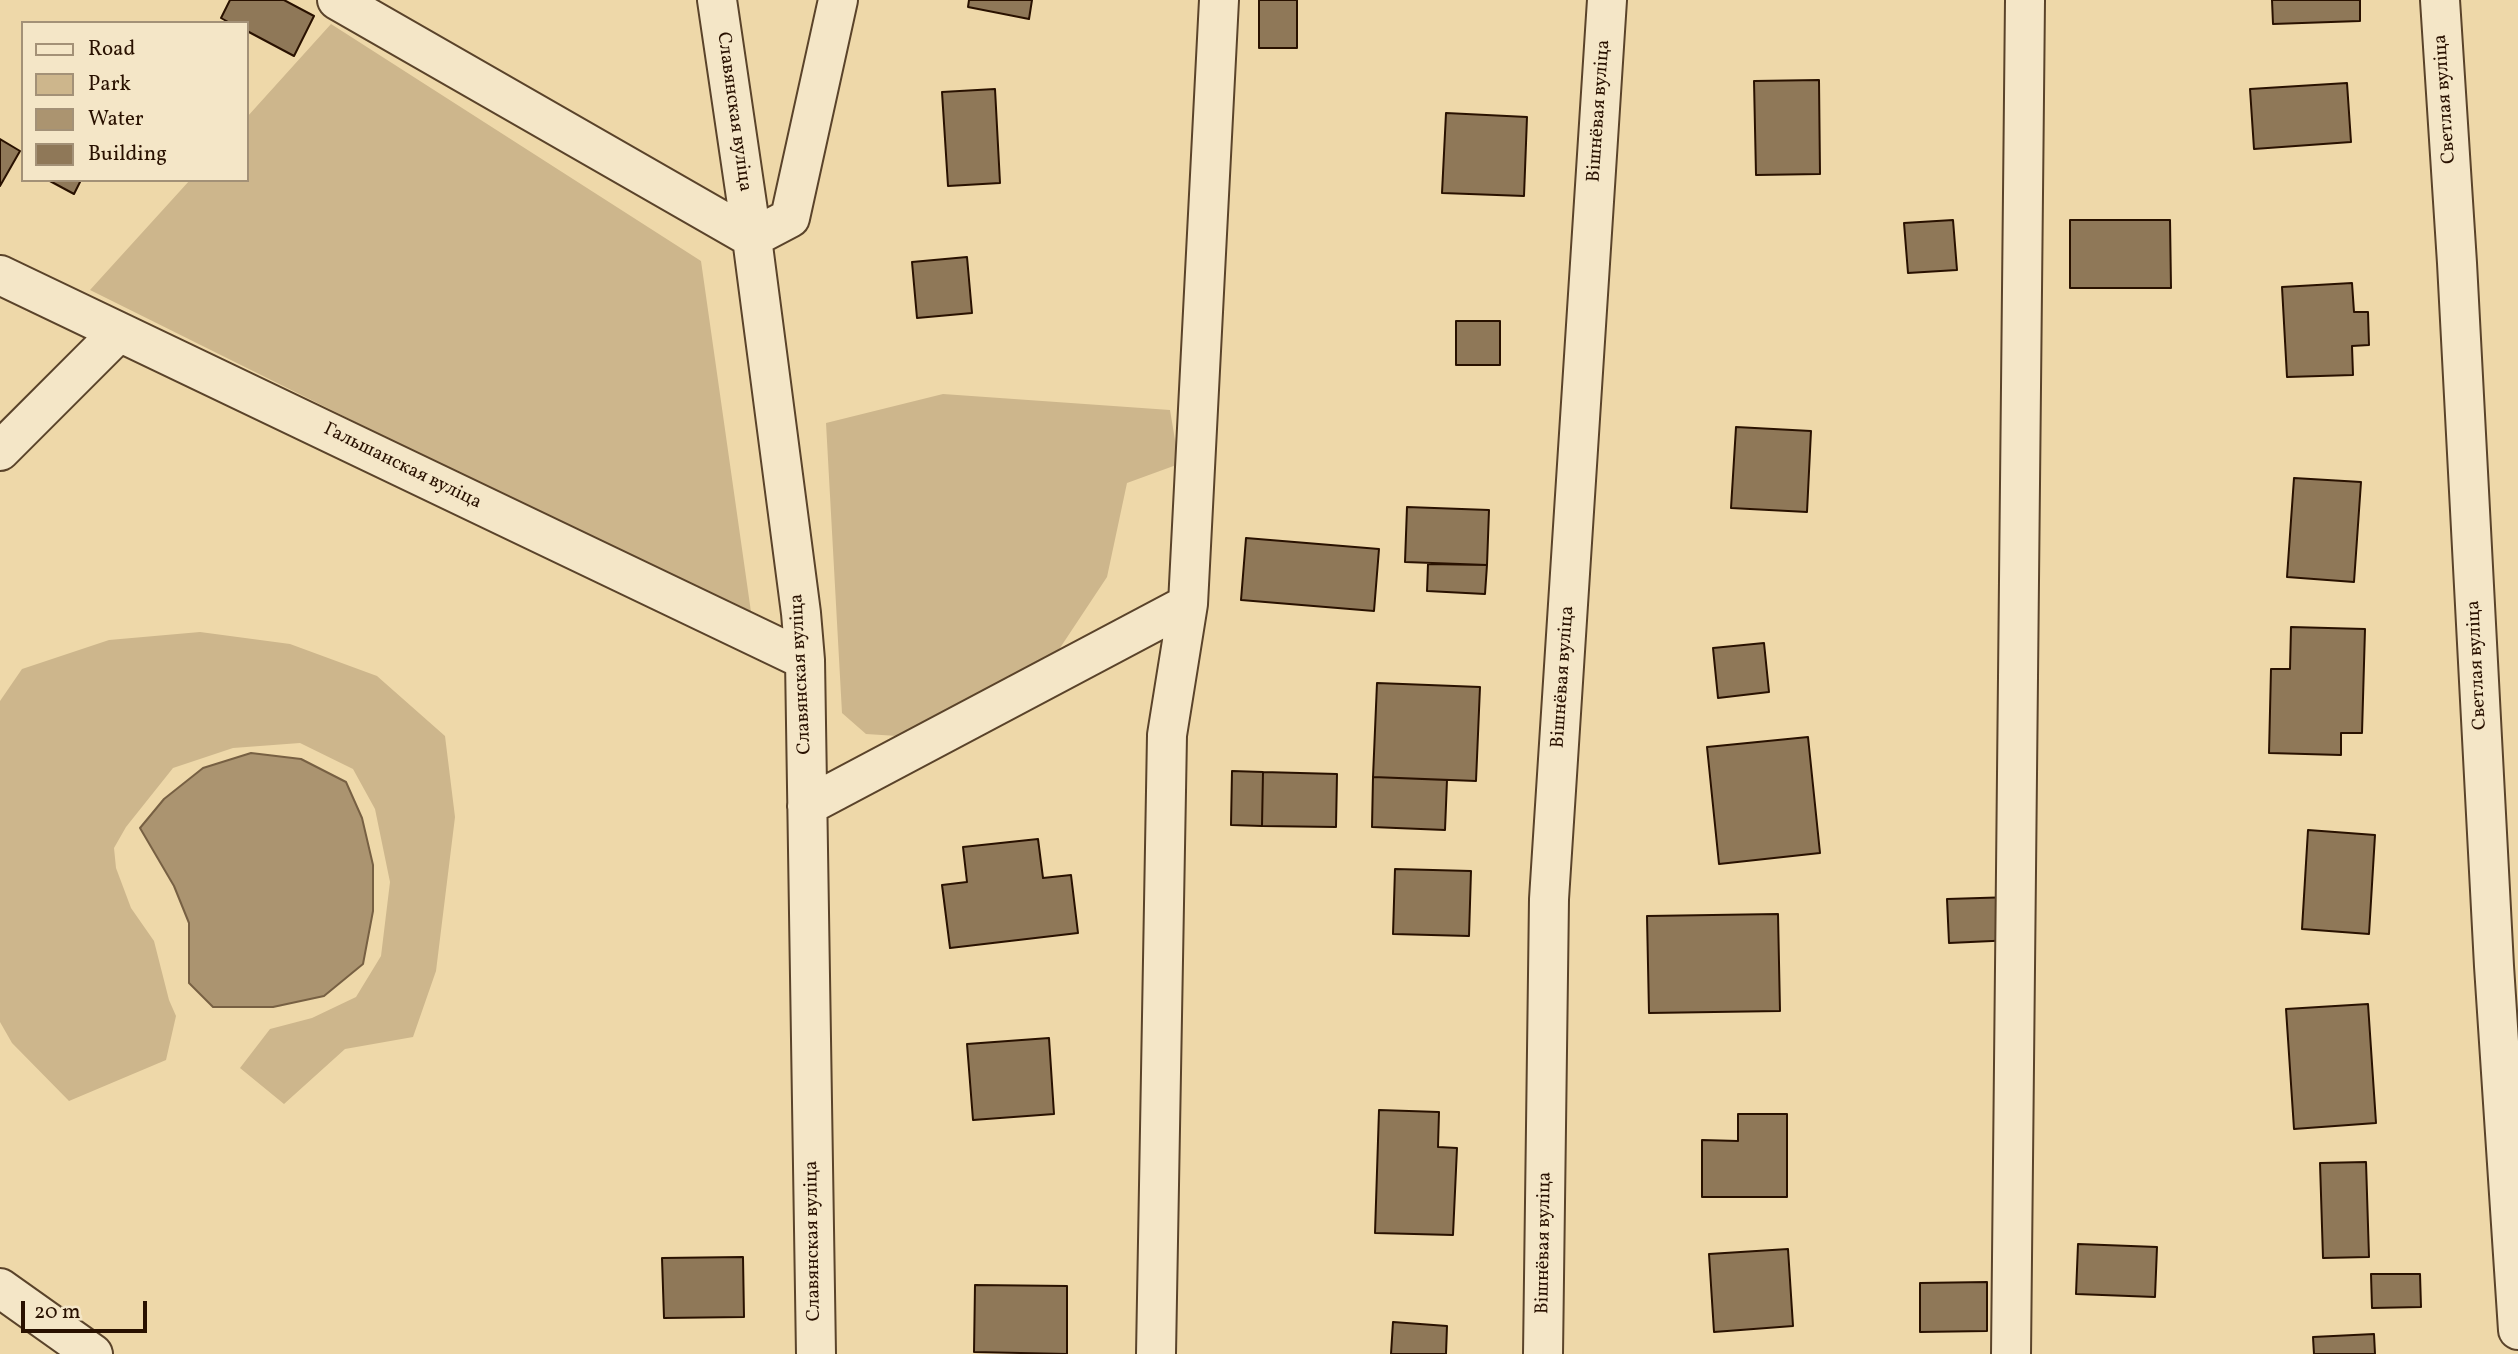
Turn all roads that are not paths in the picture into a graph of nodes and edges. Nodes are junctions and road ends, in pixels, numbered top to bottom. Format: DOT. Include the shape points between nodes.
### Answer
graph roads {
  1 [pos="337,0"];
  2 [pos="717,0"];
  3 [pos="838,0"];
  4 [pos="1219,0"];
  5 [pos="1607,0"];
  6 [pos="2025,0"];
  7 [pos="2440,0"];
  8 [pos="752,238"];
  9 [pos="0,275"];
  10 [pos="119,331"];
  11 [pos="0,451"];
  12 [pos="1188,604"];
  13 [pos="805,660"];
  14 [pos="807,806"];
  15 [pos="0,1288"];
  16 [pos="2518,1330"];
  17 [pos="93,1354"];
  18 [pos="816,1354"];
  19 [pos="1156,1354"];
  20 [pos="1543,1354"];
  21 [pos="2011,1354"];
  1 -- 8 [label="street"];
  2 -- 8 [label="street, Славянская вуліца"];
  3 -- 8 [label="street" via="790,218"];
  4 -- 12 [label="street"];
  5 -- 20 [label="street, Вішнёвая вуліца" via="1549,899"];
  6 -- 21 [label="street"];
  7 -- 16 [label="street, Светлая вуліца"];
  8 -- 13 [label="street, Славянская вуліца"];
  9 -- 10 [label="street, Гальшанская вуліца"];
  10 -- 11 [label="street"];
  10 -- 13 [label="street, Гальшанская вуліца"];
  12 -- 14 [label="street"];
  12 -- 19 [label="street" via="1167,735"];
  13 -- 14 [label="street, Славянская вуліца"];
  14 -- 18 [label="street, Славянская вуліца"];
  15 -- 17 [label="street"];
}
